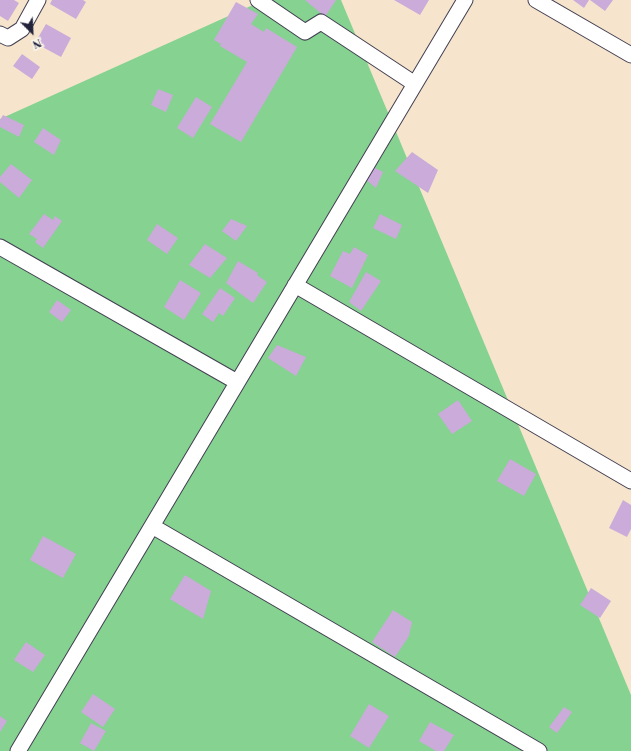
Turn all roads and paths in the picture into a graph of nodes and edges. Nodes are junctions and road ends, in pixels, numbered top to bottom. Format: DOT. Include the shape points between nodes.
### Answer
graph roads {
  1 [pos="38,0"];
  2 [pos="258,0"];
  3 [pos="536,0"];
  4 [pos="462,1"];
  5 [pos="0,34"];
  6 [pos="631,55"];
  7 [pos="415,84"];
  8 [pos="0,247"];
  9 [pos="295,285"];
  10 [pos="237,382"];
  11 [pos="631,481"];
  12 [pos="152,526"];
  13 [pos="18,751"];
  14 [pos="539,751"];
  1 -- 5 [label="street" via="22,29 8,38"];
  2 -- 7 [label="street" via="305,32 321,22"];
  3 -- 6 [label="street"];
  4 -- 7 [label="street"];
  7 -- 9 [label="street"];
  8 -- 10 [label="street"];
  9 -- 10 [label="street"];
  9 -- 11 [label="street"];
  10 -- 12 [label="street"];
  12 -- 13 [label="street"];
  12 -- 14 [label="street"];
}
